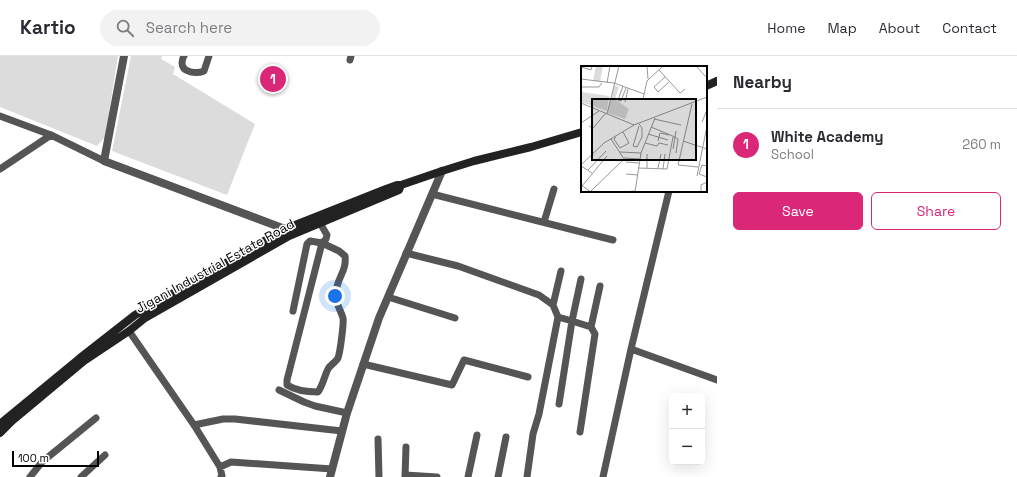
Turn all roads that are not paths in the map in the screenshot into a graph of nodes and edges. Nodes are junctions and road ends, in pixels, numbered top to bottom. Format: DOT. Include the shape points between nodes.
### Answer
graph roads {
  1 [pos="124,56"];
  2 [pos="184,56"];
  3 [pos="209,56"];
  4 [pos="717,81"];
  5 [pos="707,86"];
  6 [pos="0,116"];
  7 [pos="581,132"];
  8 [pos="51,135"];
  9 [pos="104,161"];
  10 [pos="0,169"];
  11 [pos="442,171"];
  12 [pos="401,185"];
  13 [pos="554,189"];
  14 [pos="669,192"];
  15 [pos="432,194"];
  16 [pos="544,222"];
  17 [pos="320,223"];
  18 [pos="287,233"];
  19 [pos="613,240"];
  20 [pos="322,243"];
  21 [pos="406,253"];
  22 [pos="561,271"];
  23 [pos="581,278"];
  24 [pos="600,286"];
  25 [pos="388,297"];
  26 [pos="554,305"];
  27 [pos="293,311"];
  28 [pos="558,317"];
  29 [pos="455,318"];
  30 [pos="572,321"];
  31 [pos="591,327"];
  32 [pos="129,331"];
  33 [pos="631,349"];
  34 [pos="363,364"];
  35 [pos="528,377"];
  36 [pos="717,380"];
  37 [pos="279,390"];
  38 [pos="559,404"];
  39 [pos="347,413"];
  40 [pos="96,418"];
  41 [pos="0,424"];
  42 [pos="194,425"];
  43 [pos="342,430"];
  44 [pos="580,432"];
  45 [pos="0,433"];
  46 [pos="477,435"];
  47 [pos="506,437"];
  48 [pos="378,439"];
  49 [pos="406,447"];
  50 [pos="105,455"];
  51 [pos="220,467"];
  52 [pos="331,473"];
  53 [pos="405,476"];
  54 [pos="30,477"];
  55 [pos="81,477"];
  56 [pos="221,477"];
  57 [pos="379,477"];
  58 [pos="437,477"];
  59 [pos="468,477"];
  60 [pos="498,477"];
  61 [pos="527,477"];
  62 [pos="603,477"];
  1 -- 9 [label="street"];
  2 -- 3 [label="street" via="182,66 195,73 204,71"];
  4 -- 5 [label="main road"];
  6 -- 8 [label="street"];
  7 -- 11 [label="main road, Jigani Industrial Estate Road"];
  8 -- 9 [label="street"];
  8 -- 10 [label="street"];
  9 -- 18 [label="street"];
  11 -- 12 [label="main road, Jigani Industrial Estate Road"];
  11 -- 15 [label="street"];
  12 -- 17 [label="main road, Jigani Industrial Estate Road" via="399,190"];
  12 -- 18 [label="main road, Jigani Industrial Estate Road" via="386,189"];
  13 -- 16 [label="street"];
  14 -- 33 [label="street"];
  15 -- 16 [label="street"];
  15 -- 21 [label="street"];
  16 -- 19 [label="street"];
  17 -- 18 [label="main road, Jigani Industrial Estate Road"];
  17 -- 20 [label="street" via="327,235"];
  18 -- 32 [label="main road, Jigani Industrial Estate Road" via="145,318"];
  18 -- 41 [label="main road, Jigani Industrial Estate Road" via="135,315"];
  20 -- 20 [label="street" via="345,256 346,264 336,290 336,302 343,319 340,353 327,370 322,388 318,392 312,392 291,387 287,380"];
  20 -- 27 [label="street" via="310,241 307,244"];
  21 -- 25 [label="street"];
  21 -- 26 [label="street" via="458,266 539,295"];
  22 -- 26 [label="street"];
  23 -- 30 [label="street"];
  24 -- 31 [label="street"];
  25 -- 29 [label="street"];
  25 -- 34 [label="street"];
  26 -- 28 [label="street"];
  28 -- 30 [label="street"];
  28 -- 61 [label="street"];
  30 -- 31 [label="street"];
  30 -- 38 [label="street"];
  31 -- 44 [label="street" via="595,334"];
  32 -- 42 [label="street"];
  32 -- 45 [label="main road, Jigani Industrial Estate Road" via="84,361"];
  33 -- 36 [label="street"];
  33 -- 62 [label="street"];
  34 -- 35 [label="street" via="452,385 464,360"];
  34 -- 39 [label="street"];
  37 -- 39 [label="street" via="315,406"];
  39 -- 43 [label="street"];
  40 -- 54 [label="street" via="42,462"];
  42 -- 43 [label="street" via="235,420"];
  42 -- 51 [label="street"];
  43 -- 52 [label="street"];
  46 -- 59 [label="street"];
  47 -- 60 [label="street"];
  48 -- 57 [label="street"];
  49 -- 53 [label="street"];
  50 -- 55 [label="street"];
  51 -- 52 [label="street" via="231,462"];
  51 -- 56 [label="street"];
  53 -- 58 [label="street"];
}
